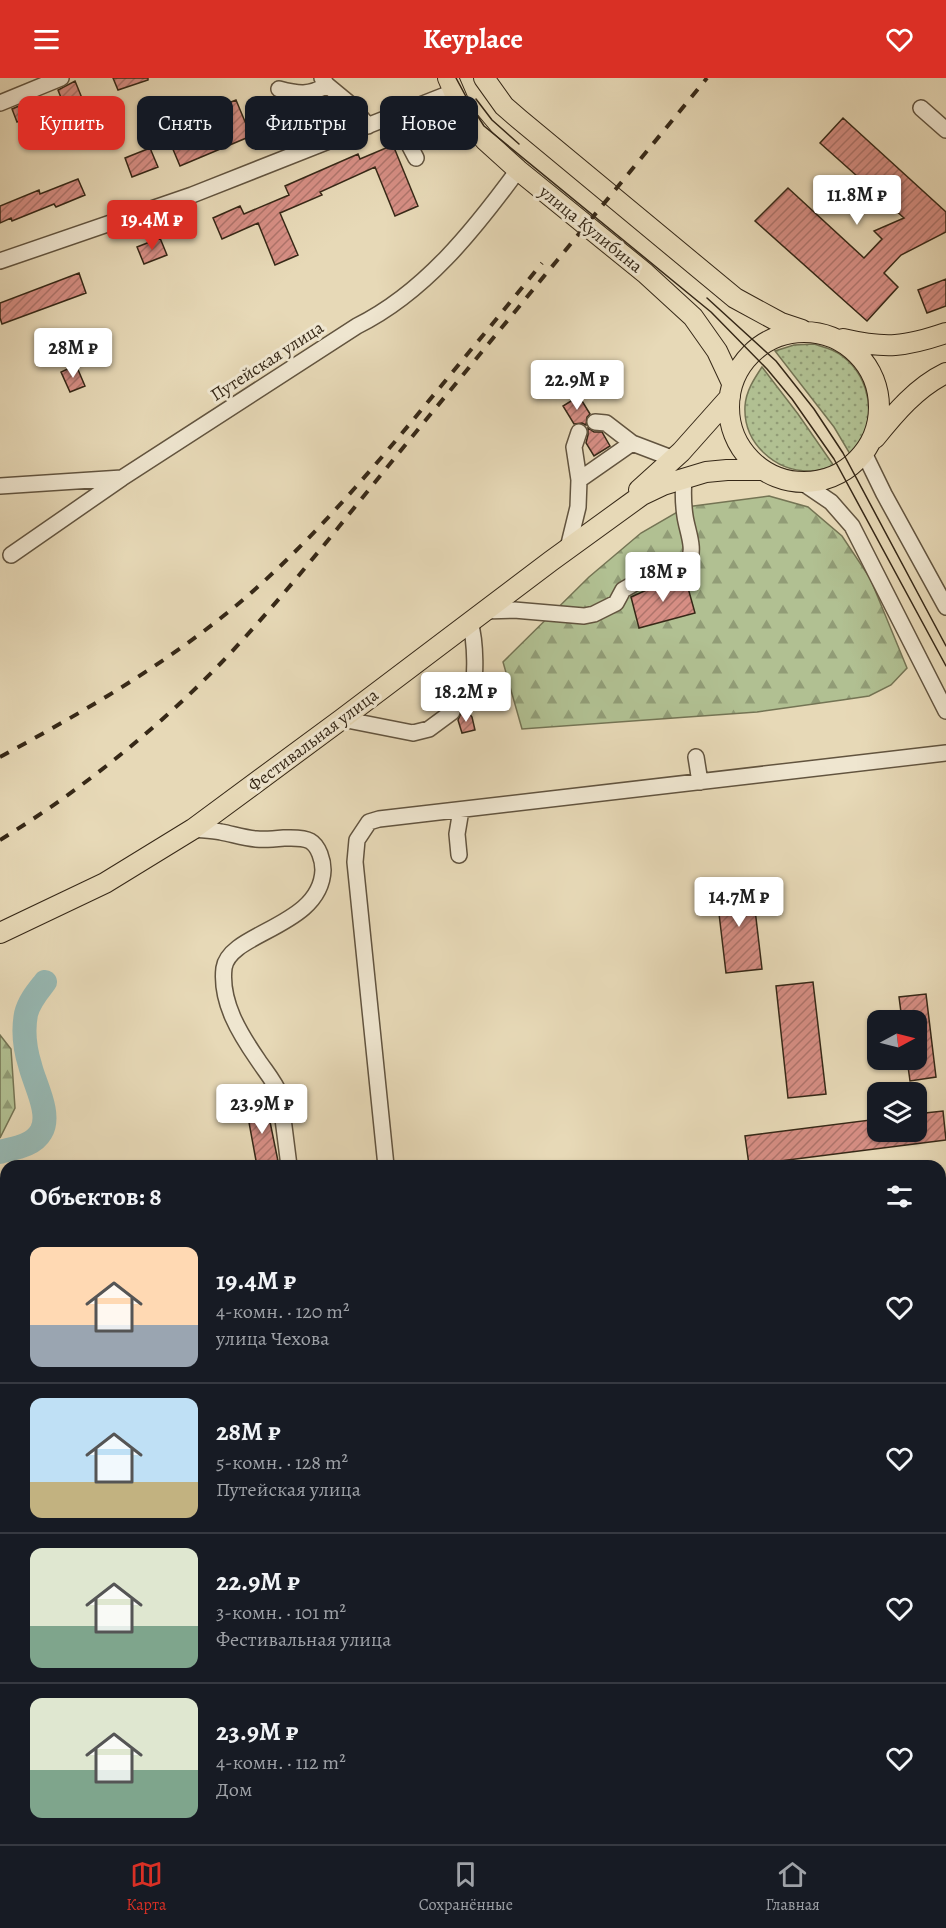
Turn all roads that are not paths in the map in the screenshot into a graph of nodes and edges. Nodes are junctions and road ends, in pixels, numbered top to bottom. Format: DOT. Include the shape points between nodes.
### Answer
graph roads {
  1 [pos="61,78"];
  2 [pos="484,78"];
  3 [pos="324,82"];
  4 [pos="450,85"];
  5 [pos="279,89"];
  6 [pos="341,96"];
  7 [pos="430,96"];
  8 [pos="0,103"];
  9 [pos="921,108"];
  10 [pos="380,121"];
  11 [pos="368,126"];
  12 [pos="946,130"];
  13 [pos="307,150"];
  14 [pos="412,150"];
  15 [pos="417,159"];
  16 [pos="518,170"];
  17 [pos="0,261"];
  18 [pos="808,332"];
  19 [pos="946,333"];
  20 [pos="831,337"];
  21 [pos="946,374"];
  22 [pos="731,390"];
  23 [pos="596,422"];
  24 [pos="579,432"];
  25 [pos="632,443"];
  26 [pos="868,448"];
  27 [pos="674,459"];
  28 [pos="762,470"];
  29 [pos="684,477"];
  30 [pos="122,478"];
  31 [pos="579,480"];
  32 [pos="803,483"];
  33 [pos="0,486"];
  34 [pos="609,519"];
  35 [pos="568,548"];
  36 [pos="11,555"];
  37 [pos="946,607"];
  38 [pos="477,617"];
  39 [pos="946,711"];
  40 [pos="342,719"];
  41 [pos="946,753"];
  42 [pos="696,757"];
  43 [pos="700,782"];
  44 [pos="461,810"];
  45 [pos="193,829"];
  46 [pos="459,855"];
  47 [pos="0,933"];
  48 [pos="288,1160"];
  49 [pos="385,1160"];
  1 -- 8 [label="street"];
  2 -- 18 [label="main road" via="504,106 735,298 781,323"];
  3 -- 5 [label="street" via="309,93"];
  3 -- 6 [label="street"];
  4 -- 7 [label="street"];
  4 -- 16 [label="main road, улица Кулибина" via="464,115"];
  9 -- 12 [label="street"];
  10 -- 11 [label="street"];
  13 -- 17 [label="street" via="192,195"];
  14 -- 15 [label="street"];
  16 -- 22 [label="main road, улица Кулибина" via="693,317 717,351"];
  16 -- 30 [label="street, Путейская улица" via="482,220 398,301"];
  18 -- 20 [label="main road"];
  18 -- 22 [label="main road" via="781,336 759,347 741,366"];
  19 -- 20 [label="main road" via="897,346"];
  20 -- 26 [label="main road" via="856,353 874,379 880,405 878,424"];
  21 -- 26 [label="main road" via="910,398"];
  22 -- 27 [label="main road, Фестивальная улица"];
  22 -- 28 [label="main road" via="730,422 735,438"];
  23 -- 25 [label="street" via="606,423"];
  24 -- 31 [label="street" via="574,447"];
  25 -- 27 [label="street"];
  25 -- 31 [label="street"];
  26 -- 32 [label="main road" via="834,477"];
  26 -- 37 [label="street" via="884,494"];
  27 -- 34 [label="main road, Фестивальная улица"];
  28 -- 29 [label="main road, Фестивальная улица" via="727,470"];
  28 -- 32 [label="main road"];
  29 -- 34 [label="main road, Фестивальная улица" via="642,495"];
  29 -- 38 [label="street" via="684,515 692,553 688,563 635,583 623,590 616,603 594,614 514,610"];
  30 -- 33 [label="street"];
  30 -- 36 [label="street, Путейская улица"];
  31 -- 35 [label="street" via="578,507"];
  32 -- 39 [label="street" via="831,502 852,526"];
  34 -- 35 [label="main road, Фестивальная улица"];
  35 -- 38 [label="main road, Фестивальная улица"];
  38 -- 40 [label="main road, Фестивальная улица"];
  38 -- 40 [label="street" via="469,697 457,708 429,729 413,733"];
  40 -- 45 [label="main road, Фестивальная улица"];
  41 -- 43 [label="street"];
  42 -- 43 [label="street"];
  43 -- 44 [label="street"];
  44 -- 46 [label="street"];
  44 -- 49 [label="street" via="369,822 355,848"];
  45 -- 47 [label="main road, Фестивальная улица" via="105,883"];
  45 -- 48 [label="street" via="256,839 299,838 314,844 320,856 321,883 308,905 232,953 224,966 234,1021 280,1095"];
}
